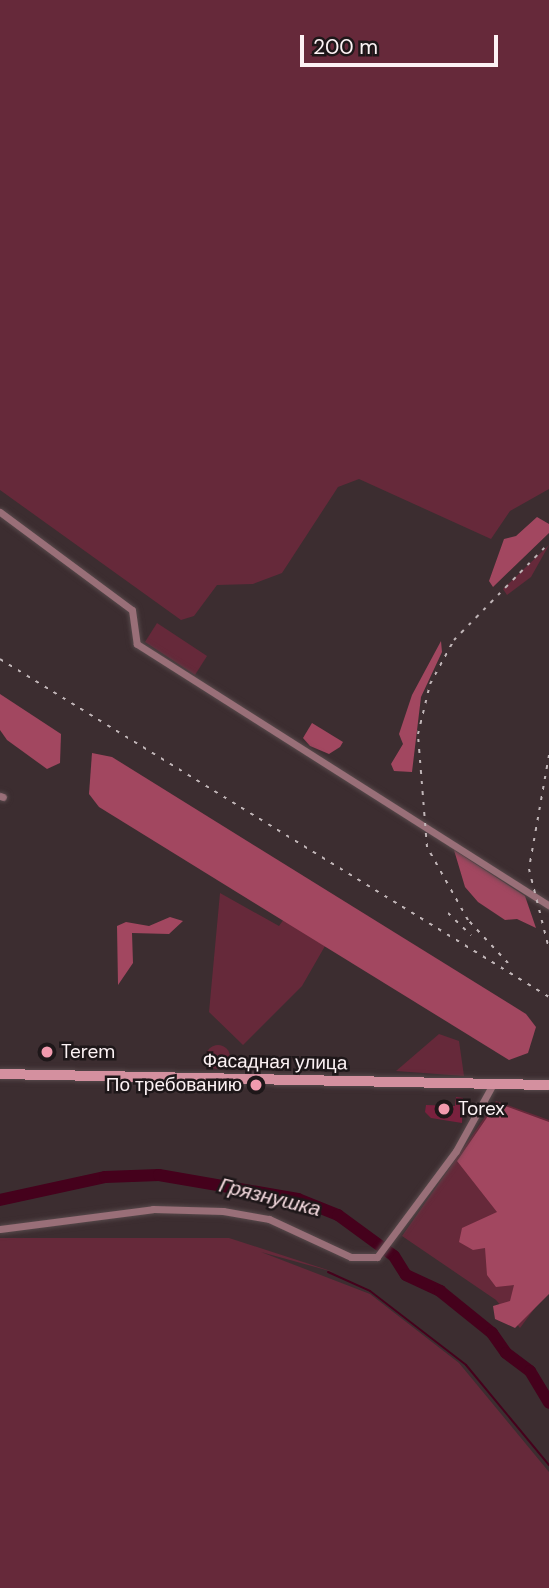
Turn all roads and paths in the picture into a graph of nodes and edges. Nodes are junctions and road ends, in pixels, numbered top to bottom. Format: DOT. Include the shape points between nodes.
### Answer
graph roads {
  1 [pos="0,512"];
  2 [pos="549,905"];
  3 [pos="0,1074"];
  4 [pos="493,1084"];
  5 [pos="549,1085"];
  6 [pos="0,1229"];
  1 -- 2 [label="street" via="132,610 137,643"];
  3 -- 4 [label="main road, Фасадная улица"];
  4 -- 5 [label="main road, Фасадная улица"];
  4 -- 6 [label="street" via="456,1151 377,1258 351,1257 269,1219 223,1211 114,1212"];
}
